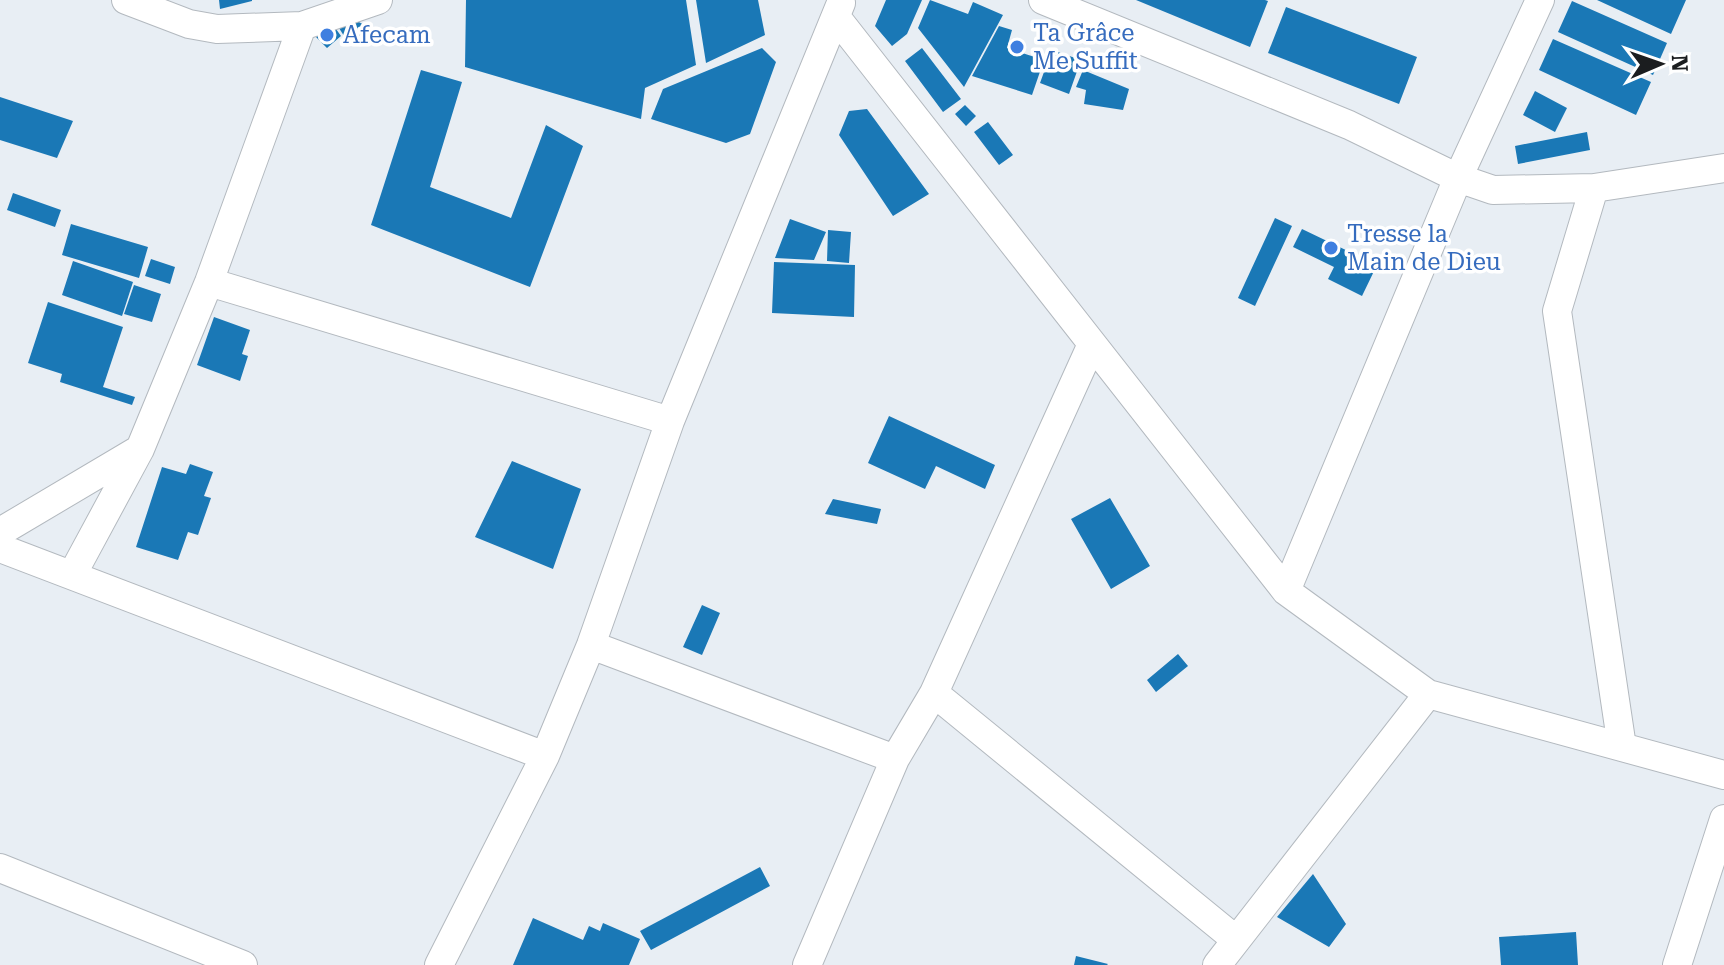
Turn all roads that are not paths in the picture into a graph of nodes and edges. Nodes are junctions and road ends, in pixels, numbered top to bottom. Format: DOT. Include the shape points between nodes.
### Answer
graph roads {
  1 [pos="126,0"];
  2 [pos="378,0"];
  3 [pos="1043,0"];
  4 [pos="1540,0"];
  5 [pos="839,8"];
  6 [pos="302,26"];
  7 [pos="1724,168"];
  8 [pos="1458,178"];
  9 [pos="1594,188"];
  10 [pos="209,282"];
  11 [pos="1092,344"];
  12 [pos="670,421"];
  13 [pos="140,449"];
  14 [pos="0,532"];
  15 [pos="0,548"];
  16 [pos="72,575"];
  17 [pos="1286,591"];
  18 [pos="591,645"];
  19 [pos="934,693"];
  20 [pos="1428,694"];
  21 [pos="1622,747"];
  22 [pos="545,756"];
  23 [pos="895,759"];
  24 [pos="1724,775"];
  25 [pos="1724,819"];
  26 [pos="0,868"];
  27 [pos="1235,939"];
  28 [pos="243,965"];
  29 [pos="439,965"];
  30 [pos="807,965"];
  31 [pos="1217,965"];
  32 [pos="1677,965"];
  1 -- 6 [label="street" via="217,29"];
  2 -- 6 [label="street"];
  3 -- 8 [label="street" via="1349,125"];
  4 -- 8 [label="street"];
  5 -- 11 [label="street"];
  5 -- 12 [label="street"];
  6 -- 10 [label="street"];
  7 -- 9 [label="street"];
  8 -- 9 [label="street" via="1493,190"];
  8 -- 17 [label="street"];
  9 -- 21 [label="street" via="1557,311"];
  10 -- 12 [label="street"];
  10 -- 13 [label="street"];
  11 -- 17 [label="street"];
  11 -- 19 [label="street"];
  12 -- 18 [label="street"];
  13 -- 14 [label="street"];
  13 -- 16 [label="street"];
  15 -- 16 [label="street"];
  16 -- 22 [label="street"];
  17 -- 20 [label="street"];
  18 -- 22 [label="street"];
  18 -- 23 [label="street"];
  19 -- 23 [label="street"];
  19 -- 27 [label="street"];
  20 -- 21 [label="street"];
  20 -- 27 [label="street"];
  21 -- 24 [label="street"];
  22 -- 29 [label="street"];
  23 -- 30 [label="street"];
  25 -- 32 [label="street"];
  26 -- 28 [label="street"];
  27 -- 31 [label="street"];
}
